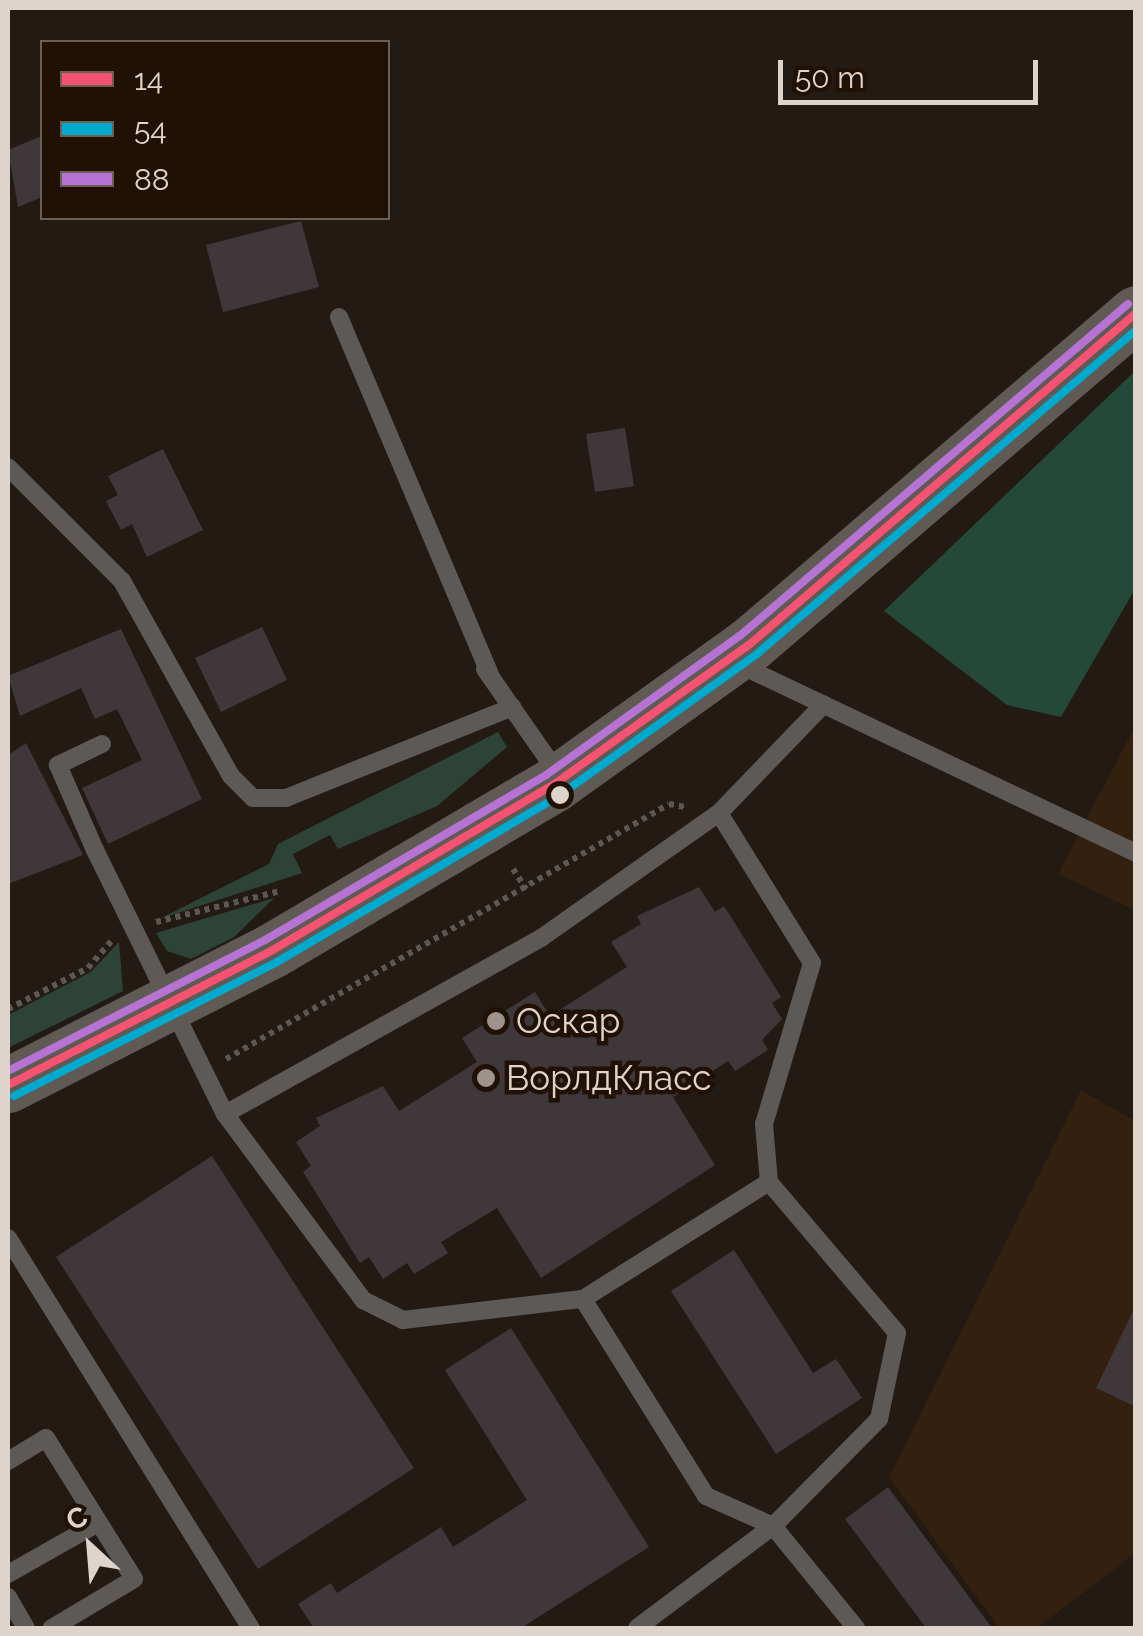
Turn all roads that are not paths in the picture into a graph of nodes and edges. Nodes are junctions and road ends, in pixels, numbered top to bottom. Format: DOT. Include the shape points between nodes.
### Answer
graph roads {
  1 [pos="1136,313"];
  2 [pos="339,317"];
  3 [pos="8,467"];
  4 [pos="729,659"];
  5 [pos="824,704"];
  6 [pos="512,707"];
  7 [pos="102,744"];
  8 [pos="562,779"];
  9 [pos="718,813"];
  10 [pos="1136,853"];
  11 [pos="170,1003"];
  12 [pos="8,1085"];
  13 [pos="226,1114"];
  14 [pos="769,1182"];
  15 [pos="8,1238"];
  16 [pos="583,1299"];
  17 [pos="8,1461"];
  18 [pos="98,1522"];
  19 [pos="773,1526"];
  20 [pos="8,1574"];
  21 [pos="8,1597"];
  22 [pos="26,1628"];
  23 [pos="52,1628"];
  24 [pos="251,1628"];
  25 [pos="637,1628"];
  26 [pos="856,1628"];
  1 -- 4 [label="main road"];
  2 -- 6 [label="lane" via="486,671"];
  3 -- 6 [label="lane" via="122,581 230,776 252,798 286,798"];
  4 -- 5 [label="lane"];
  4 -- 8 [label="main road"];
  5 -- 9 [label="lane"];
  5 -- 10 [label="lane"];
  6 -- 8 [label="lane"];
  7 -- 11 [label="lane" via="58,766"];
  8 -- 11 [label="main road"];
  9 -- 13 [label="lane" via="541,938"];
  9 -- 14 [label="lane" via="812,962 764,1124"];
  11 -- 12 [label="main road"];
  11 -- 13 [label="lane"];
  13 -- 16 [label="lane" via="364,1300 390,1314 403,1320"];
  14 -- 16 [label="lane"];
  14 -- 19 [label="lane" via="896,1333 879,1419"];
  15 -- 24 [label="lane"];
  16 -- 19 [label="lane" via="706,1496"];
  17 -- 18 [label="lane" via="46,1438"];
  18 -- 20 [label="lane"];
  18 -- 23 [label="lane" via="134,1579"];
  19 -- 25 [label="lane"];
  19 -- 26 [label="lane"];
  21 -- 22 [label="lane"];
}
